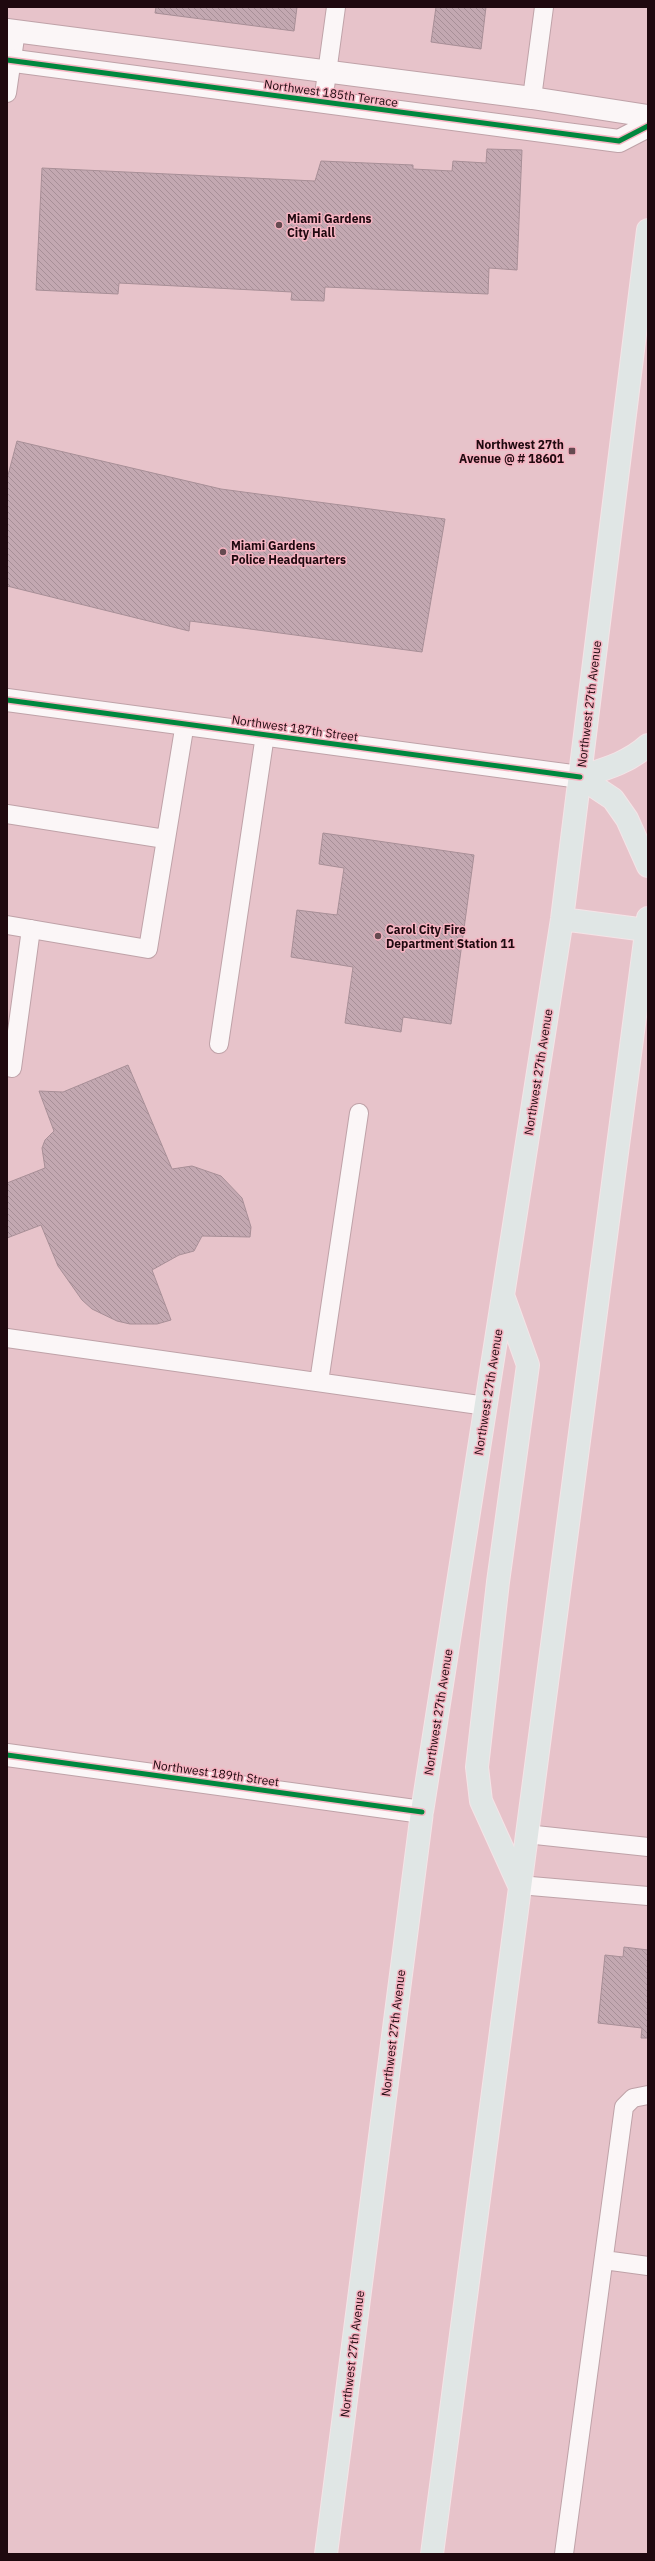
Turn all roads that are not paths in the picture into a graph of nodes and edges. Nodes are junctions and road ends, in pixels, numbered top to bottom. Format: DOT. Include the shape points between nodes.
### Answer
graph roads {
  1 [pos="336,7"];
  2 [pos="544,7"];
  3 [pos="12,30"];
  4 [pos="9,60"];
  5 [pos="328,71"];
  6 [pos="7,93"];
  7 [pos="532,98"];
  8 [pos="323,102"];
  9 [pos="648,116"];
  10 [pos="648,126"];
  11 [pos="648,230"];
  12 [pos="7,700"];
  13 [pos="185,723"];
  14 [pos="265,734"];
  15 [pos="648,745"];
  16 [pos="580,777"];
  17 [pos="7,814"];
  18 [pos="166,839"];
  19 [pos="648,866"];
  20 [pos="562,918"];
  21 [pos="647,924"];
  22 [pos="7,925"];
  23 [pos="30,929"];
  24 [pos="219,1044"];
  25 [pos="7,1067"];
  26 [pos="358,1113"];
  27 [pos="503,1295"];
  28 [pos="7,1338"];
  29 [pos="319,1382"];
  30 [pos="486,1406"];
  31 [pos="7,1755"];
  32 [pos="422,1812"];
  33 [pos="526,1834"];
  34 [pos="648,1847"];
  35 [pos="519,1885"];
  36 [pos="648,1896"];
  37 [pos="648,2095"];
  38 [pos="604,2260"];
  39 [pos="648,2266"];
  40 [pos="326,2554"];
  41 [pos="432,2554"];
  42 [pos="564,2554"];
  1 -- 5 [label="lane"];
  2 -- 7 [label="lane"];
  3 -- 4 [label="lane"];
  3 -- 5 [label="street, Northwest 185th Terrace"];
  4 -- 6 [label="lane"];
  4 -- 8 [label="street, Northwest 185th Terrace"];
  5 -- 7 [label="street, Northwest 185th Terrace"];
  5 -- 8 [label="lane"];
  7 -- 9 [label="street, Northwest 185th Terrace"];
  8 -- 10 [label="street, Northwest 185th Terrace" via="619,141"];
  11 -- 16 [label="main road, Northwest 27th Avenue"];
  12 -- 13 [label="street, Northwest 187th Street"];
  13 -- 14 [label="street, Northwest 187th Street"];
  13 -- 18 [label="lane"];
  14 -- 16 [label="street, Northwest 187th Street"];
  14 -- 24 [label="lane"];
  15 -- 16 [label="main road" via="635,757"];
  16 -- 19 [label="main road" via="612,799 627,819"];
  16 -- 20 [label="main road, Northwest 27th Avenue"];
  17 -- 18 [label="lane"];
  18 -- 23 [label="lane" via="148,949"];
  20 -- 21 [label="main road"];
  20 -- 27 [label="main road, Northwest 27th Avenue"];
  21 -- 33 [label="main road"];
  22 -- 23 [label="lane"];
  23 -- 25 [label="lane" via="12,1068"];
  26 -- 29 [label="lane"];
  27 -- 30 [label="main road, Northwest 27th Avenue"];
  27 -- 35 [label="main road" via="528,1365 498,1582 477,1767 481,1801"];
  28 -- 29 [label="lane"];
  29 -- 30 [label="lane"];
  30 -- 32 [label="main road, Northwest 27th Avenue"];
  31 -- 32 [label="street, Northwest 189th Street"];
  32 -- 40 [label="main road, Northwest 27th Avenue"];
  33 -- 34 [label="lane"];
  33 -- 35 [label="main road"];
  35 -- 36 [label="lane"];
  35 -- 41 [label="main road"];
  37 -- 38 [label="lane" via="633,2098 624,2107"];
  38 -- 39 [label="lane"];
  38 -- 42 [label="lane"];
}
